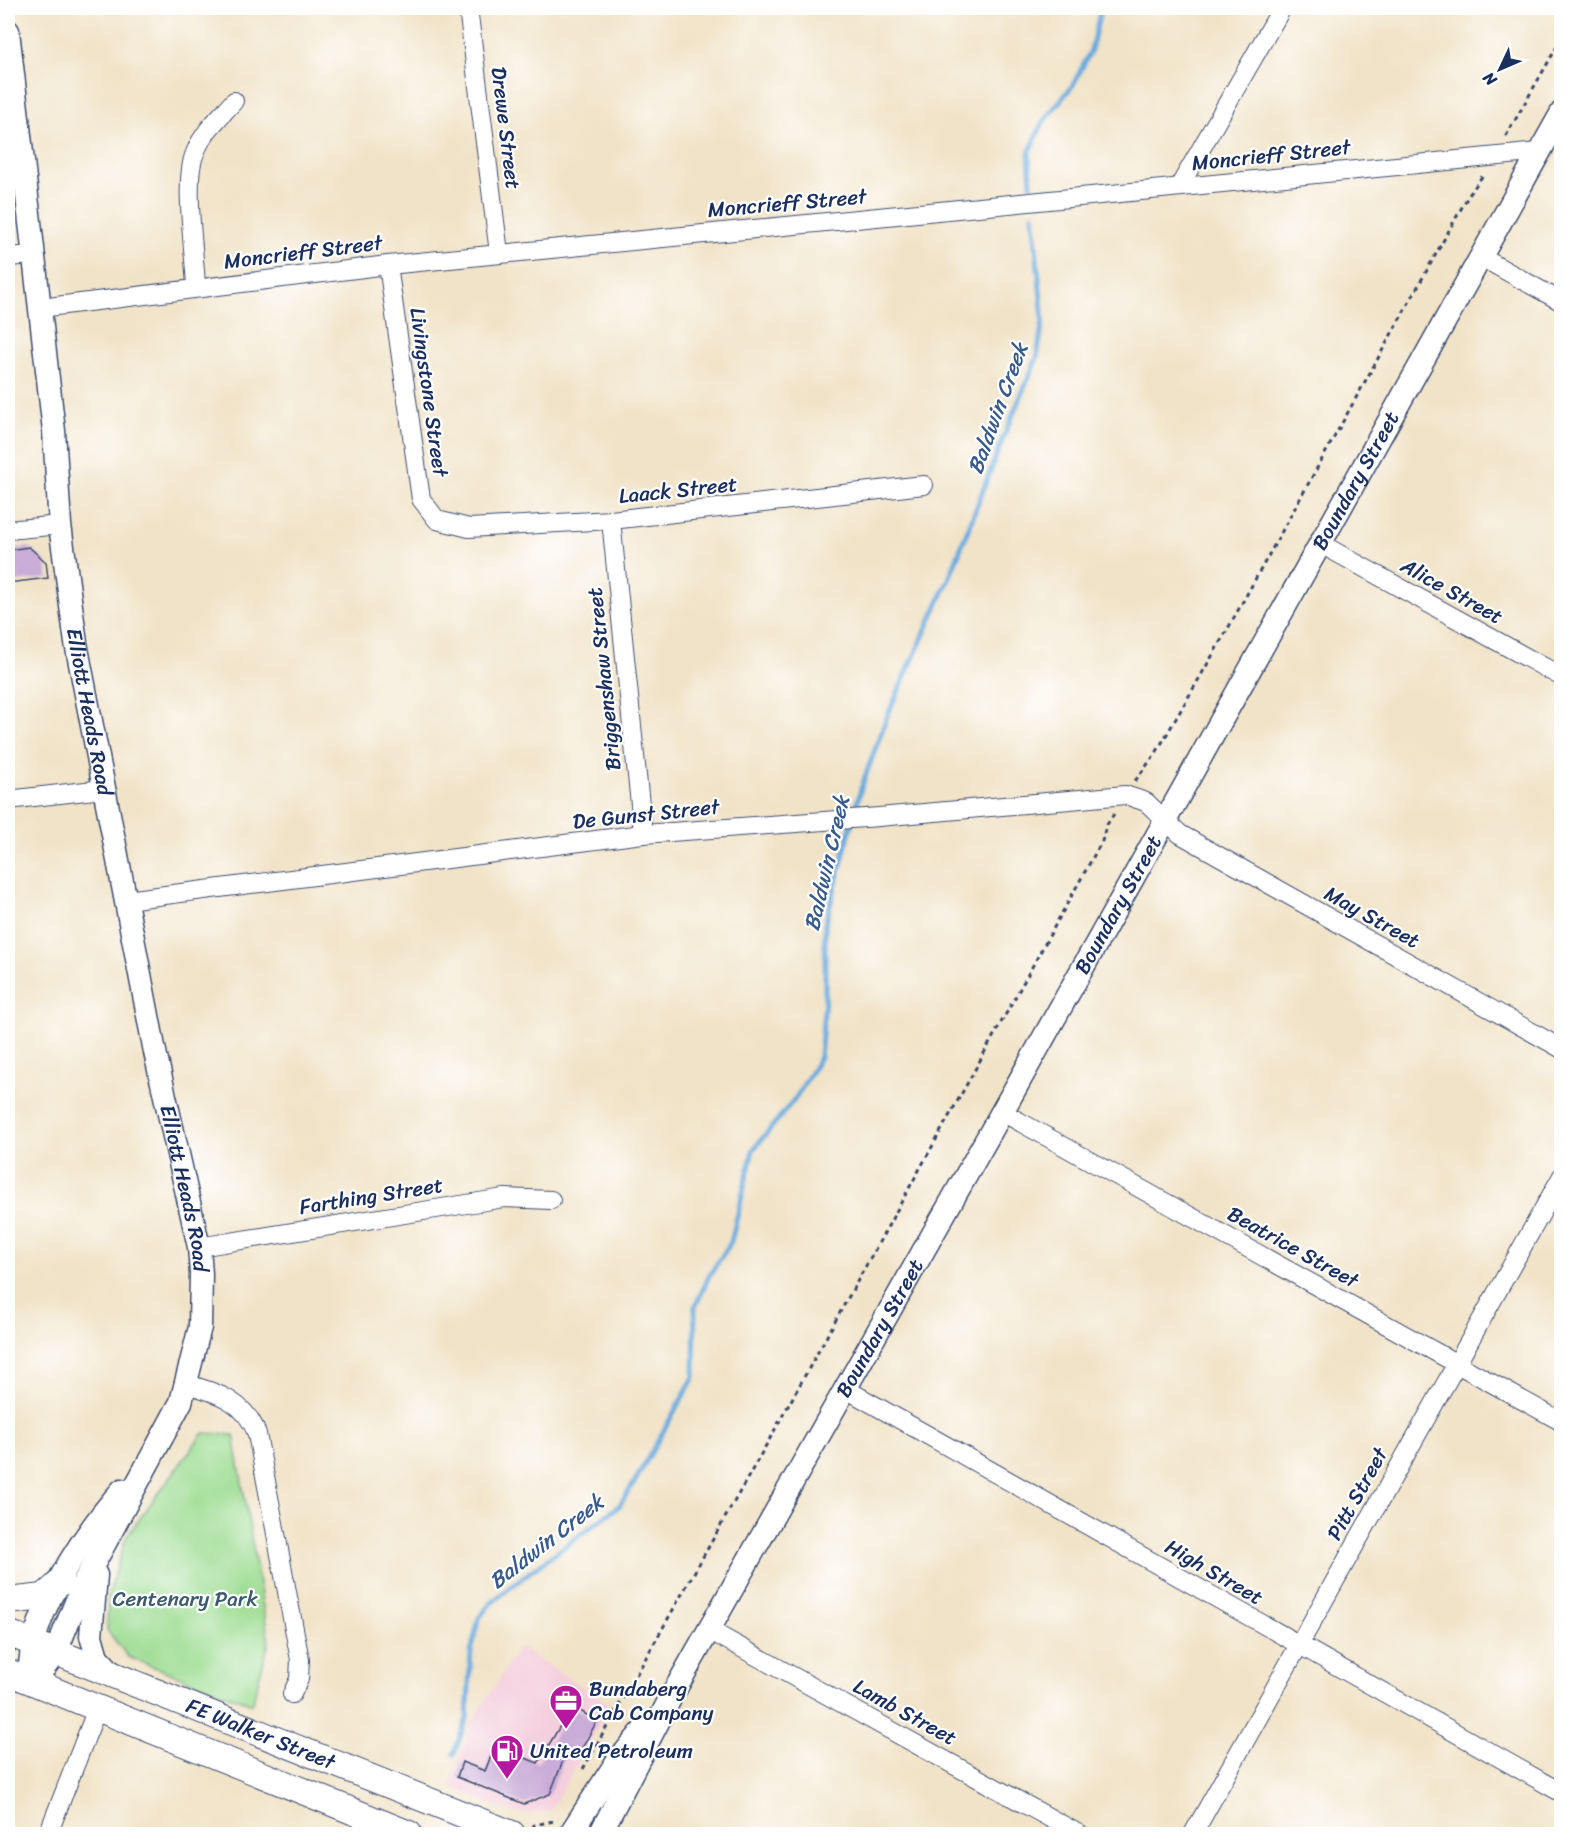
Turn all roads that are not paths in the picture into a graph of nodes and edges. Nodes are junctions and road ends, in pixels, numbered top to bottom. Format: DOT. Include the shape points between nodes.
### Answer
graph roads {
  1 [pos="468,8"];
  2 [pos="1282,8"];
  3 [pos="8,30"];
  4 [pos="234,101"];
  5 [pos="1562,112"];
  6 [pos="1539,152"];
  7 [pos="1179,187"];
  8 [pos="499,254"];
  9 [pos="33,255"];
  10 [pos="8,257"];
  11 [pos="1480,257"];
  12 [pos="388,265"];
  13 [pos="196,287"];
  14 [pos="1562,302"];
  15 [pos="40,308"];
  16 [pos="924,486"];
  17 [pos="437,520"];
  18 [pos="611,520"];
  19 [pos="60,525"];
  20 [pos="8,530"];
  21 [pos="1321,544"];
  22 [pos="1562,677"];
  23 [pos="103,789"];
  24 [pos="8,800"];
  25 [pos="1164,819"];
  26 [pos="643,834"];
  27 [pos="126,900"];
  28 [pos="1562,1049"];
  29 [pos="1002,1112"];
  30 [pos="1562,1176"];
  31 [pos="551,1200"];
  32 [pos="199,1247"];
  33 [pos="1456,1363"];
  34 [pos="186,1384"];
  35 [pos="844,1388"];
  36 [pos="1562,1422"];
  37 [pos="148,1462"];
  38 [pos="105,1539"];
  39 [pos="60,1582"];
  40 [pos="8,1601"];
  41 [pos="709,1630"];
  42 [pos="8,1633"];
  43 [pos="1298,1646"];
  44 [pos="44,1647"];
  45 [pos="113,1674"];
  46 [pos="23,1679"];
  47 [pos="292,1694"];
  48 [pos="672,1695"];
  49 [pos="97,1709"];
  50 [pos="1562,1794"];
  51 [pos="565,1827"];
  52 [pos="522,1832"];
  53 [pos="48,1834"];
  54 [pos="409,1834"];
  55 [pos="600,1834"];
  56 [pos="1079,1834"];
  57 [pos="1192,1834"];
  1 -- 8 [label="street, Drewe Street"];
  2 -- 7 [label="street"];
  3 -- 9 [label="street, Elliott Heads Road"];
  4 -- 13 [label="street" via="206,132 194,154 190,180"];
  5 -- 6 [label="street, Boundary Street"];
  6 -- 7 [label="street, Moncrieff Street"];
  6 -- 11 [label="street, Boundary Street"];
  7 -- 8 [label="street, Moncrieff Street"];
  8 -- 12 [label="street, Moncrieff Street"];
  9 -- 10 [label="street"];
  9 -- 15 [label="street, Elliott Heads Road"];
  11 -- 14 [label="street"];
  11 -- 21 [label="street, Boundary Street"];
  12 -- 13 [label="street, Moncrieff Street"];
  12 -- 17 [label="street, Livingstone Street" via="421,499"];
  13 -- 15 [label="street, Moncrieff Street"];
  15 -- 19 [label="street, Elliott Heads Road"];
  16 -- 18 [label="street, Laack Street"];
  17 -- 18 [label="street, Laack Street" via="469,528"];
  18 -- 26 [label="street, Briggenshaw Street"];
  19 -- 20 [label="street"];
  19 -- 23 [label="street, Elliott Heads Road" via="76,643"];
  21 -- 22 [label="street, Alice Street"];
  21 -- 25 [label="street, Boundary Street"];
  23 -- 24 [label="street"];
  23 -- 27 [label="street, Elliott Heads Road"];
  25 -- 26 [label="street, De Gunst Street" via="1146,802 1118,795"];
  25 -- 28 [label="street, May Street" via="1180,834"];
  25 -- 29 [label="street, Boundary Street"];
  26 -- 27 [label="street, De Gunst Street"];
  27 -- 32 [label="street, Elliott Heads Road"];
  29 -- 33 [label="street, Beatrice Street"];
  29 -- 35 [label="street, Boundary Street"];
  30 -- 33 [label="street, Pitt Street"];
  31 -- 32 [label="street, Farthing Street" via="504,1198"];
  32 -- 34 [label="street, Elliott Heads Road" via="200,1327"];
  33 -- 36 [label="street, Beatrice Street"];
  33 -- 43 [label="street, Pitt Street"];
  34 -- 37 [label="street, Elliott Heads Road" via="170,1425"];
  34 -- 47 [label="street" via="236,1404 247,1414 257,1434 300,1660 299,1679"];
  35 -- 41 [label="street, Boundary Street"];
  35 -- 43 [label="street, High Street"];
  37 -- 38 [label="street, Elliott Heads Road"];
  37 -- 39 [label="street, Elliott Heads Road" via="92,1524"];
  38 -- 44 [label="street, Elliott Heads Road"];
  38 -- 45 [label="street" via="94,1585 91,1636 97,1657"];
  39 -- 40 [label="main road" via="44,1597"];
  39 -- 44 [label="street, Elliott Heads Road"];
  41 -- 48 [label="street, Boundary Street"];
  41 -- 56 [label="street, Lamb Street"];
  42 -- 44 [label="main road, FE Walker Street"];
  43 -- 50 [label="street, High Street"];
  43 -- 57 [label="street, Pitt Street"];
  44 -- 45 [label="main road, FE Walker Street"];
  44 -- 46 [label="street, Elliott Heads Road"];
  45 -- 52 [label="main road, FE Walker Street"];
  46 -- 49 [label="main road, FE Walker Street"];
  48 -- 51 [label="street, Boundary Street"];
  48 -- 55 [label="street, Boundary Street"];
  49 -- 53 [label="street"];
  49 -- 54 [label="main road, FE Walker Street"];
}
